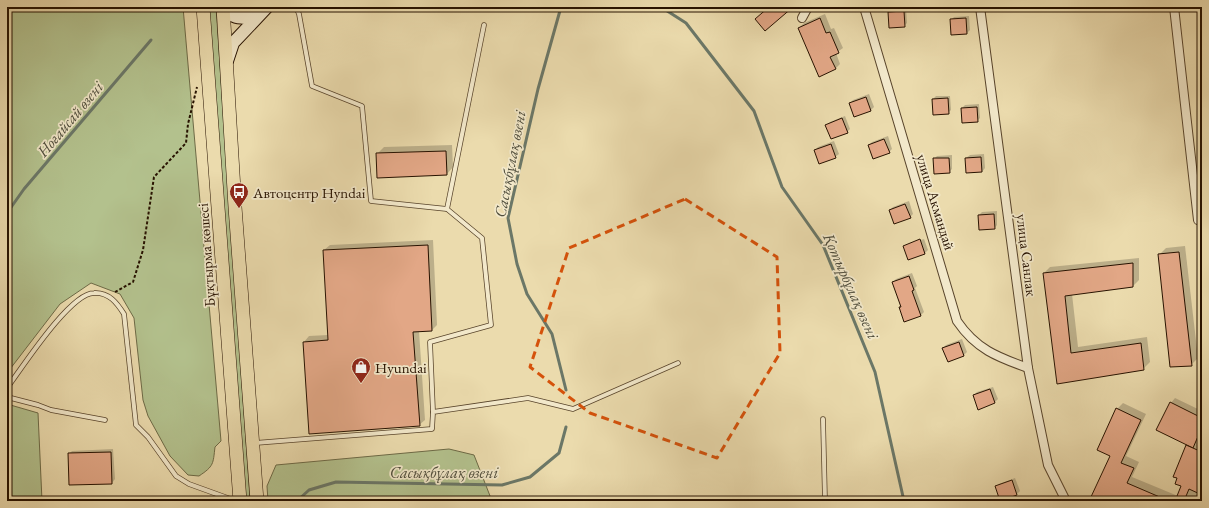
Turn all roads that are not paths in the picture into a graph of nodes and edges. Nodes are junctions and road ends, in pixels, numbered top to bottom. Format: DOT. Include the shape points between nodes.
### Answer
graph roads {
  1 [pos="203,7"];
  2 [pos="224,7"];
  3 [pos="267,7"];
  4 [pos="296,7"];
  5 [pos="808,7"];
  6 [pos="864,7"];
  7 [pos="980,7"];
  8 [pos="1174,7"];
  9 [pos="802,18"];
  10 [pos="484,25"];
  11 [pos="227,64"];
  12 [pos="447,209"];
  13 [pos="1198,220"];
  14 [pos="678,363"];
  15 [pos="1028,368"];
  16 [pos="7,388"];
  17 [pos="7,397"];
  18 [pos="433,412"];
  19 [pos="823,419"];
  20 [pos="105,420"];
  21 [pos="253,443"];
  22 [pos="236,501"];
  23 [pos="240,501"];
  24 [pos="257,501"];
  25 [pos="825,501"];
  26 [pos="1066,501"];
  1 -- 23 [label="main road, Бұқтырма көшесі"];
  2 -- 3 [label="main road" via="229,13 243,18 258,14"];
  2 -- 11 [label="main road"];
  3 -- 11 [label="main road" via="233,43"];
  4 -- 12 [label="lane" via="312,86 362,106 371,201"];
  5 -- 9 [label="street"];
  6 -- 15 [label="street, улица Акмандай" via="957,321 985,351"];
  7 -- 15 [label="street, улица Санлак"];
  8 -- 13 [label="street"];
  10 -- 12 [label="lane"];
  11 -- 21 [label="main road" via="235,215"];
  12 -- 18 [label="lane" via="482,238 491,325 430,342"];
  14 -- 18 [label="lane" via="573,409 528,398"];
  15 -- 26 [label="street, улица Санлак" via="1048,466"];
  16 -- 22 [label="lane" via="65,310 77,299 93,292 109,296 117,302 124,314 136,425 148,437 176,476 188,484"];
  17 -- 20 [label="lane" via="51,410"];
  18 -- 21 [label="lane" via="432,430"];
  19 -- 25 [label="lane"];
  21 -- 24 [label="main road"];
}
